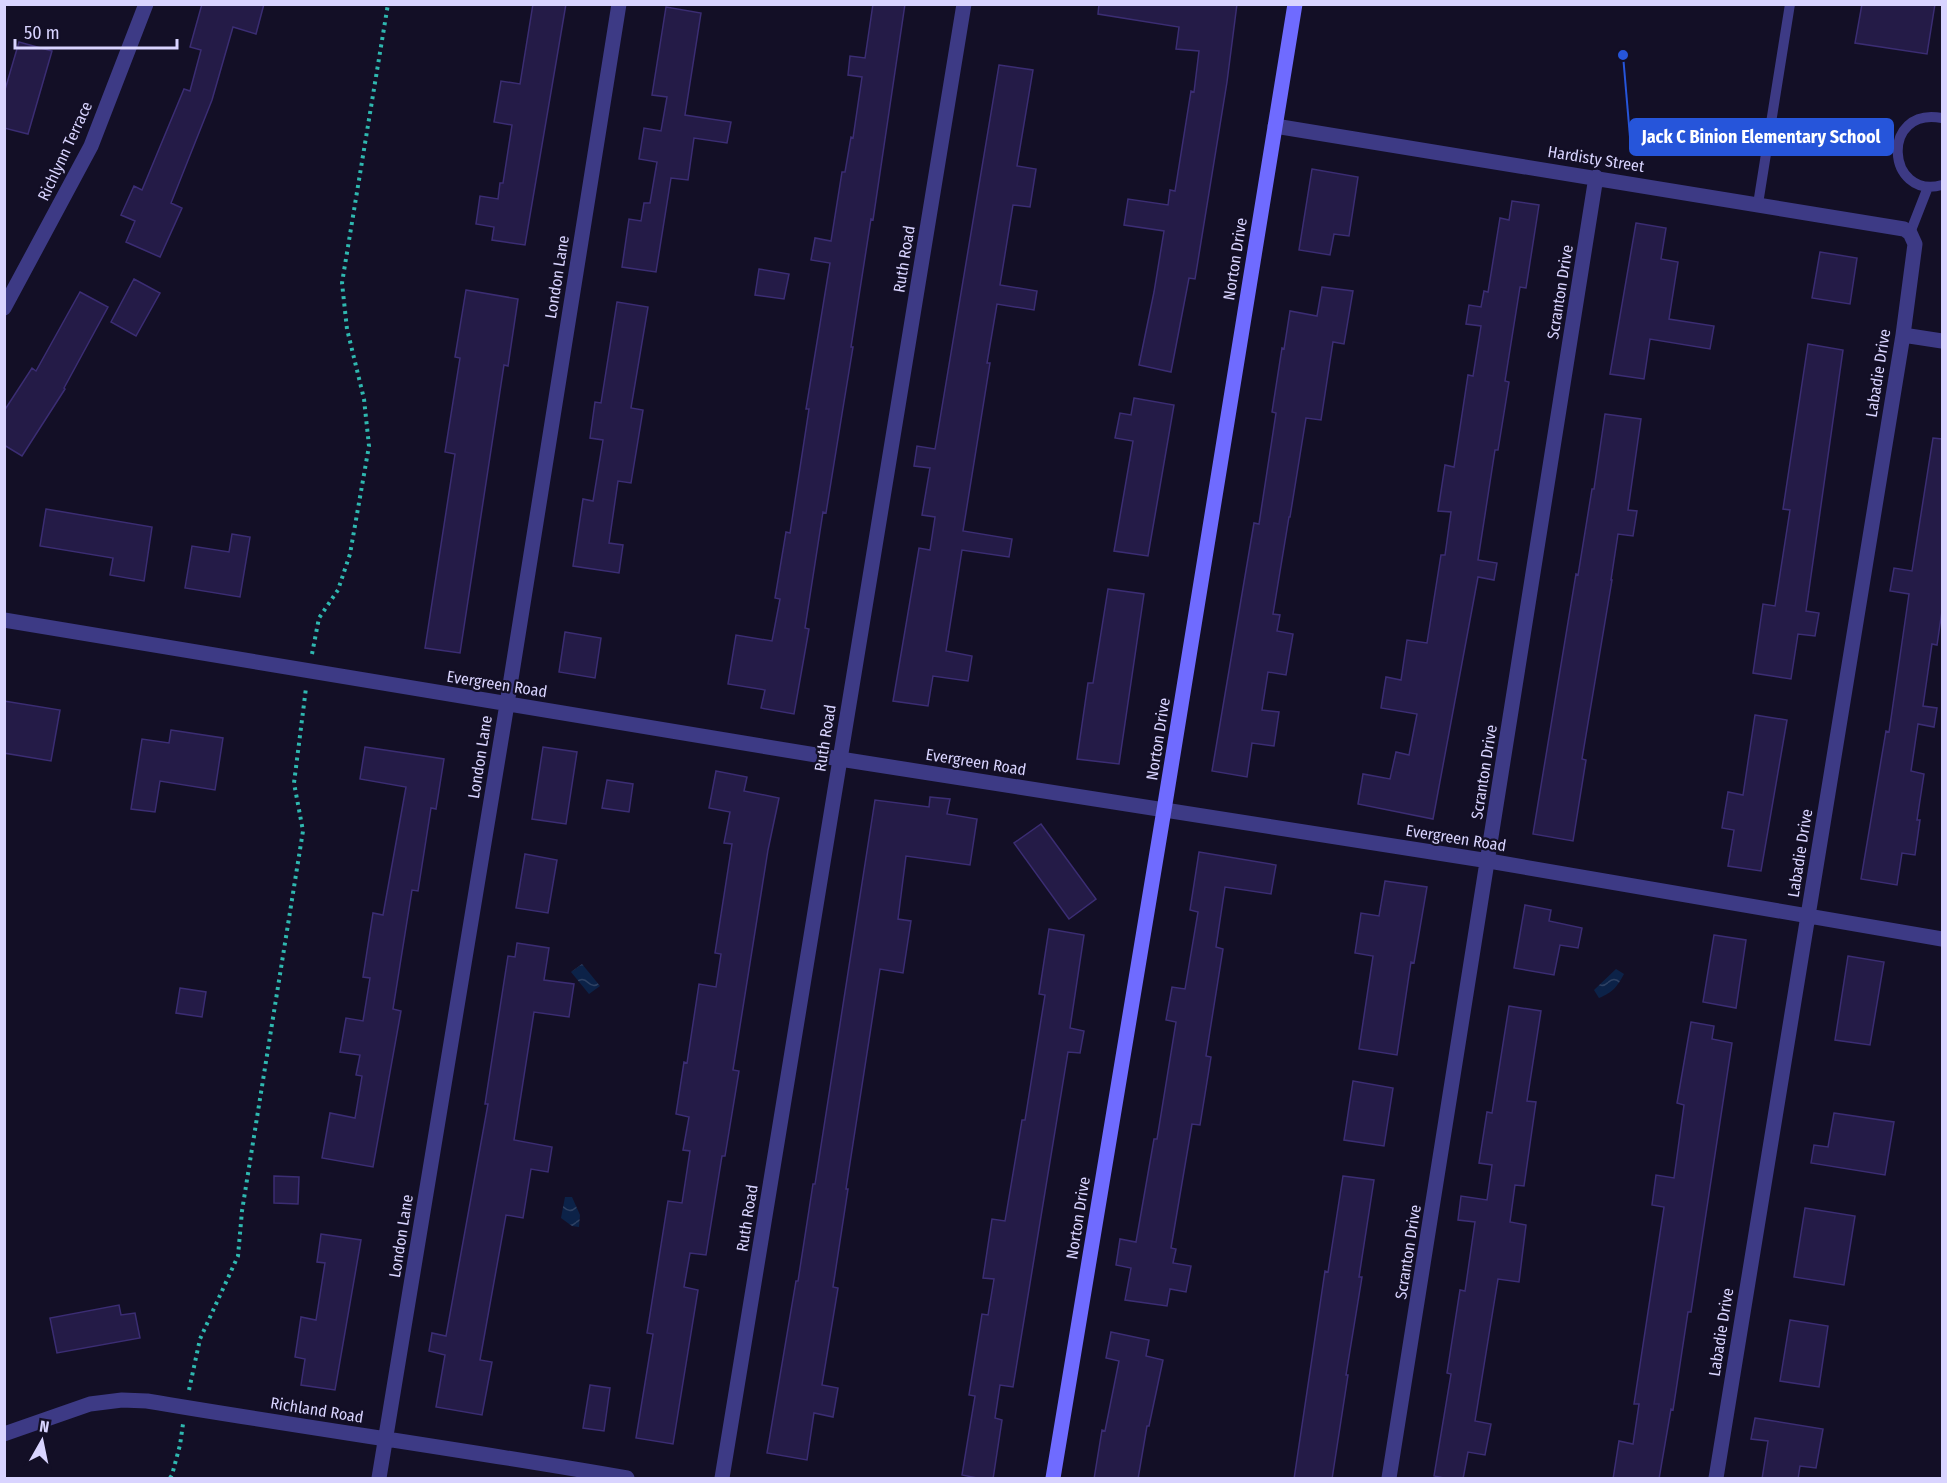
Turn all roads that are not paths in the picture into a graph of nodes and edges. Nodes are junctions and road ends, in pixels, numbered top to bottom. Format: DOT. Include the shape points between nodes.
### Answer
graph roads {
  1 [pos="146,4"];
  2 [pos="619,4"];
  3 [pos="964,4"];
  4 [pos="1295,4"];
  5 [pos="1790,4"];
  6 [pos="1942,118"];
  7 [pos="1275,126"];
  8 [pos="1596,177"];
  9 [pos="1942,185"];
  10 [pos="1928,187"];
  11 [pos="1758,204"];
  12 [pos="1910,233"];
  13 [pos="4,308"];
  14 [pos="1903,335"];
  15 [pos="1942,341"];
  16 [pos="4,620"];
  17 [pos="507,704"];
  18 [pos="840,759"];
  19 [pos="1164,810"];
  20 [pos="1489,861"];
  21 [pos="1808,915"];
  22 [pos="1942,939"];
  23 [pos="4,1434"];
  24 [pos="386,1440"];
  25 [pos="379,1479"];
  26 [pos="627,1479"];
  27 [pos="722,1479"];
  28 [pos="1053,1479"];
  29 [pos="1389,1479"];
  30 [pos="1716,1479"];
  1 -- 13 [label="street, Richlynn Terrace" via="91,146"];
  2 -- 17 [label="street, London Lane"];
  3 -- 18 [label="street, Ruth Road"];
  4 -- 7 [label="street, Norton Drive"];
  5 -- 11 [label="lane"];
  6 -- 10 [label="lane" via="1921,118 1910,124 1898,144 1901,168 1908,177"];
  7 -- 8 [label="street, Hardisty Street"];
  7 -- 19 [label="street, Norton Drive"];
  8 -- 11 [label="street, Hardisty Street"];
  8 -- 20 [label="street, Scranton Drive"];
  9 -- 10 [label="lane"];
  10 -- 12 [label="lane"];
  11 -- 12 [label="street, Hardisty Street"];
  12 -- 14 [label="street, Labadie Drive" via="1915,244"];
  14 -- 15 [label="street"];
  14 -- 21 [label="street, Labadie Drive"];
  16 -- 17 [label="street, Evergreen Road"];
  17 -- 18 [label="street, Evergreen Road"];
  17 -- 24 [label="street, London Lane"];
  18 -- 19 [label="street, Evergreen Road"];
  18 -- 27 [label="street, Ruth Road"];
  19 -- 20 [label="street, Evergreen Road"];
  19 -- 28 [label="street, Norton Drive"];
  20 -- 21 [label="street, Evergreen Road"];
  20 -- 29 [label="street, Scranton Drive"];
  21 -- 22 [label="street, Evergreen Road"];
  21 -- 30 [label="street, Labadie Drive"];
  23 -- 24 [label="street, Richland Road" via="90,1404 122,1400"];
  24 -- 25 [label="street, London Lane"];
  24 -- 26 [label="street, Richland Road"];
}
